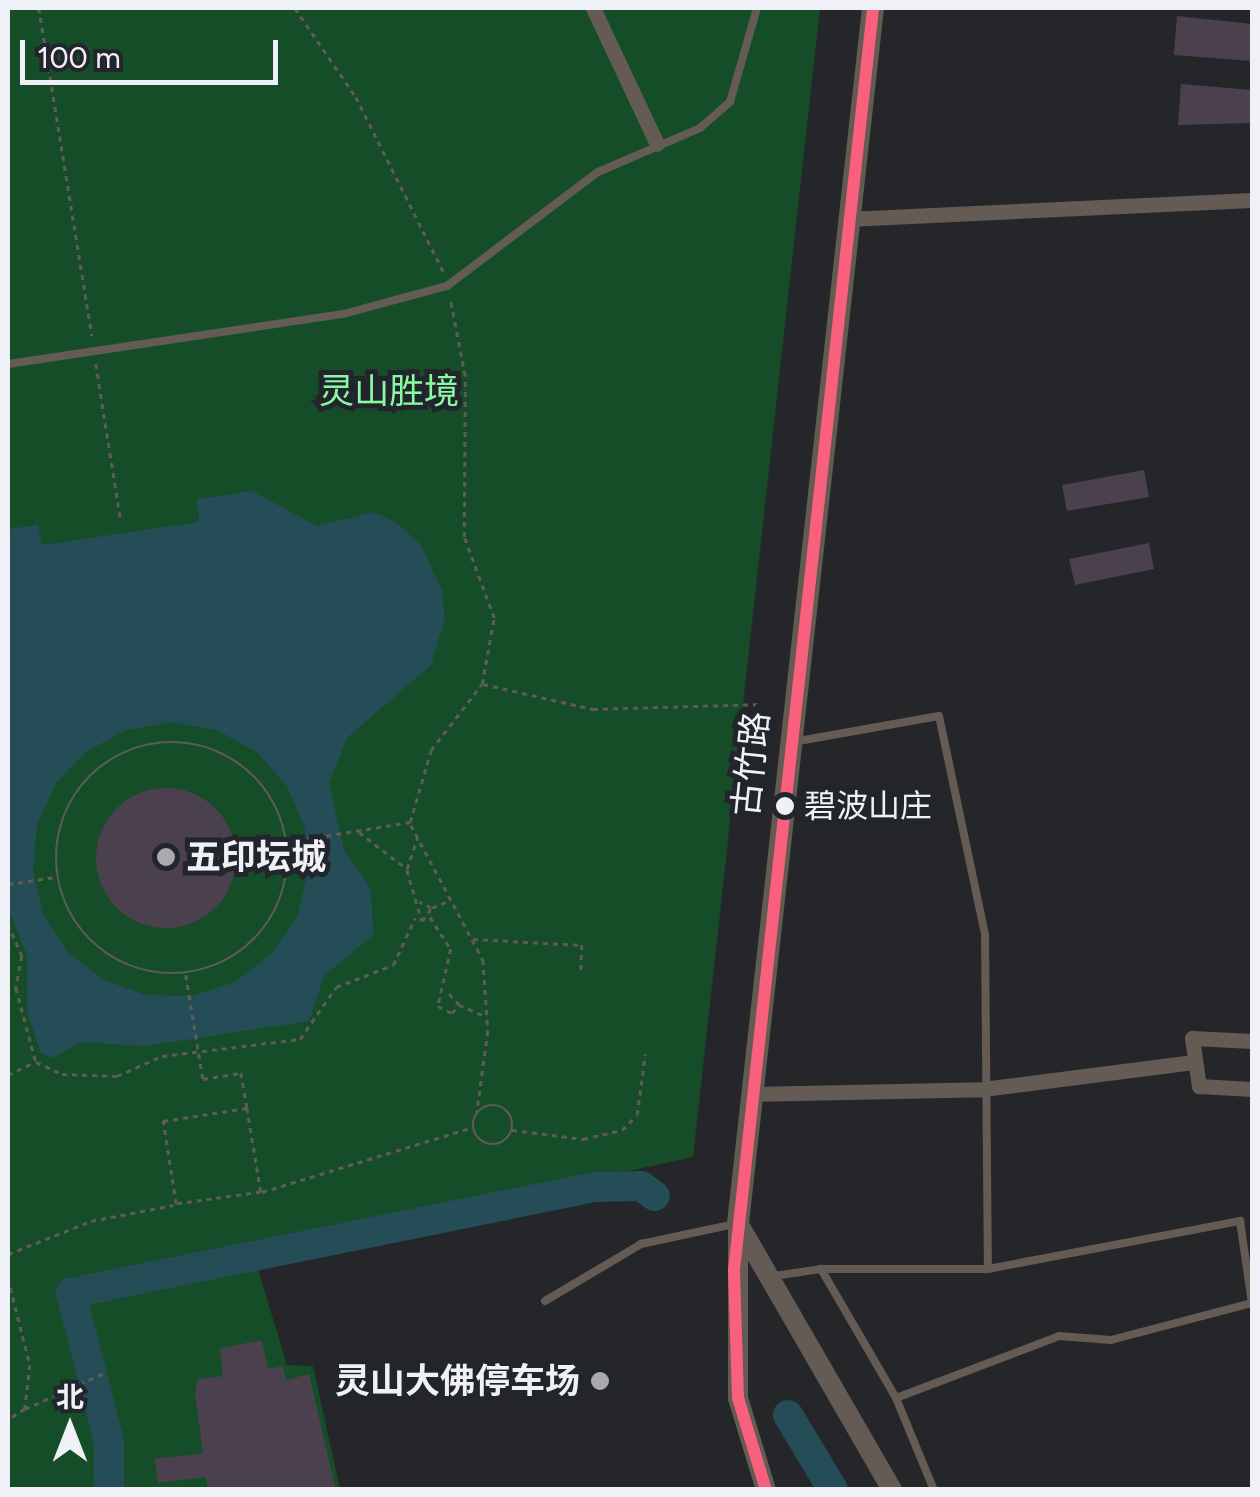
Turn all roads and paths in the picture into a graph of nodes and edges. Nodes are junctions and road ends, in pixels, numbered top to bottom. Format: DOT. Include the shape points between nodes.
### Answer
graph roads {
  1 [pos="39,8"];
  2 [pos="295,8"];
  3 [pos="593,8"];
  4 [pos="757,8"];
  5 [pos="872,8"];
  6 [pos="657,144"];
  7 [pos="1252,200"];
  8 [pos="848,219"];
  9 [pos="447,286"];
  10 [pos="94,351"];
  11 [pos="8,364"];
  12 [pos="121,520"];
  13 [pos="482,684"];
  14 [pos="762,704"];
  15 [pos="788,743"];
  16 [pos="410,822"];
  17 [pos="359,832"];
  18 [pos="418,836"];
  19 [pos="287,842"];
  20 [pos="407,869"];
  21 [pos="57,877"];
  22 [pos="8,884"];
  23 [pos="450,900"];
  24 [pos="418,902"];
  25 [pos="431,908"];
  26 [pos="430,917"];
  27 [pos="414,918"];
  28 [pos="8,924"];
  29 [pos="473,939"];
  30 [pos="186,973"];
  31 [pos="581,973"];
  32 [pos="448,993"];
  33 [pos="458,1005"];
  34 [pos="488,1018"];
  35 [pos="1252,1041"];
  36 [pos="198,1050"];
  37 [pos="646,1056"];
  38 [pos="36,1062"];
  39 [pos="1195,1062"];
  40 [pos="8,1075"];
  41 [pos="983,1089"];
  42 [pos="1252,1089"];
  43 [pos="752,1094"];
  44 [pos="247,1108"];
  45 [pos="477,1113"];
  46 [pos="473,1128"];
  47 [pos="512,1130"];
  48 [pos="261,1192"];
  49 [pos="176,1204"];
  50 [pos="738,1224"];
  51 [pos="8,1254"];
  52 [pos="821,1269"];
  53 [pos="988,1269"];
  54 [pos="774,1276"];
  55 [pos="8,1278"];
  56 [pos="545,1301"];
  57 [pos="1252,1303"];
  58 [pos="104,1373"];
  59 [pos="896,1398"];
  60 [pos="25,1409"];
  61 [pos="8,1420"];
  62 [pos="766,1490"];
  63 [pos="892,1490"];
  64 [pos="934,1490"];
  1 -- 10 [label="path"];
  2 -- 9 [label="path" via="356,97"];
  3 -- 6 [label="street"];
  4 -- 6 [label="lane" via="730,102 700,128"];
  5 -- 8 [label="main road, 古竹路"];
  6 -- 9 [label="lane" via="598,172"];
  7 -- 8 [label="street"];
  8 -- 15 [label="main road, 古竹路"];
  9 -- 10 [label="lane" via="343,314"];
  9 -- 13 [label="path" via="465,376 464,537 494,618"];
  10 -- 11 [label="lane"];
  10 -- 12 [label="path"];
  13 -- 14 [label="path" via="593,709"];
  13 -- 16 [label="path" via="431,750"];
  15 -- 41 [label="lane" via="939,716 985,934"];
  15 -- 43 [label="main road, 古竹路"];
  16 -- 17 [label="path"];
  16 -- 18 [label="path"];
  17 -- 19 [label="path"];
  17 -- 20 [label="path"];
  18 -- 20 [label="path"];
  18 -- 23 [label="path"];
  19 -- 21 [label="path" via="279,814 246,769 167,742 91,774 61,822"];
  19 -- 30 [label="path" via="282,892 256,938"];
  20 -- 24 [label="path"];
  21 -- 22 [label="path"];
  21 -- 30 [label="path" via="75,924 112,958"];
  23 -- 25 [label="path"];
  23 -- 29 [label="path"];
  24 -- 25 [label="path"];
  24 -- 27 [label="path"];
  25 -- 26 [label="path"];
  26 -- 27 [label="path"];
  26 -- 32 [label="path" via="452,949"];
  27 -- 36 [label="path" via="393,964 336,987 300,1038"];
  28 -- 38 [label="path" via="22,956 16,988"];
  29 -- 31 [label="path" via="582,945"];
  29 -- 34 [label="path"];
  30 -- 36 [label="path"];
  32 -- 33 [label="path"];
  32 -- 33 [label="path" via="443,1013"];
  33 -- 34 [label="path"];
  34 -- 45 [label="path"];
  35 -- 39 [label="street" via="1192,1038"];
  36 -- 38 [label="path" via="117,1076 62,1074"];
  36 -- 44 [label="path" via="203,1079 241,1074"];
  37 -- 47 [label="path" via="637,1115 622,1130 583,1139"];
  38 -- 40 [label="path"];
  39 -- 41 [label="street"];
  39 -- 42 [label="street" via="1200,1086"];
  41 -- 43 [label="street"];
  41 -- 53 [label="lane"];
  43 -- 50 [label="main road, 古竹路"];
  44 -- 48 [label="path"];
  44 -- 49 [label="path" via="163,1121"];
  45 -- 46 [label="path"];
  45 -- 47 [label="path" via="501,1107"];
  46 -- 47 [label="path" via="492,1144"];
  46 -- 48 [label="path"];
  48 -- 49 [label="path"];
  49 -- 51 [label="path" via="90,1222"];
  50 -- 54 [label="street"];
  50 -- 56 [label="lane" via="641,1244"];
  50 -- 62 [label="street" via="738,1398"];
  52 -- 53 [label="lane"];
  52 -- 54 [label="lane"];
  52 -- 59 [label="lane"];
  53 -- 57 [label="lane" via="1240,1220"];
  54 -- 63 [label="street"];
  55 -- 60 [label="path" via="25,1328"];
  57 -- 59 [label="lane" via="1111,1340 1059,1336"];
  58 -- 60 [label="path"];
  59 -- 64 [label="lane"];
  60 -- 61 [label="path"];
}
